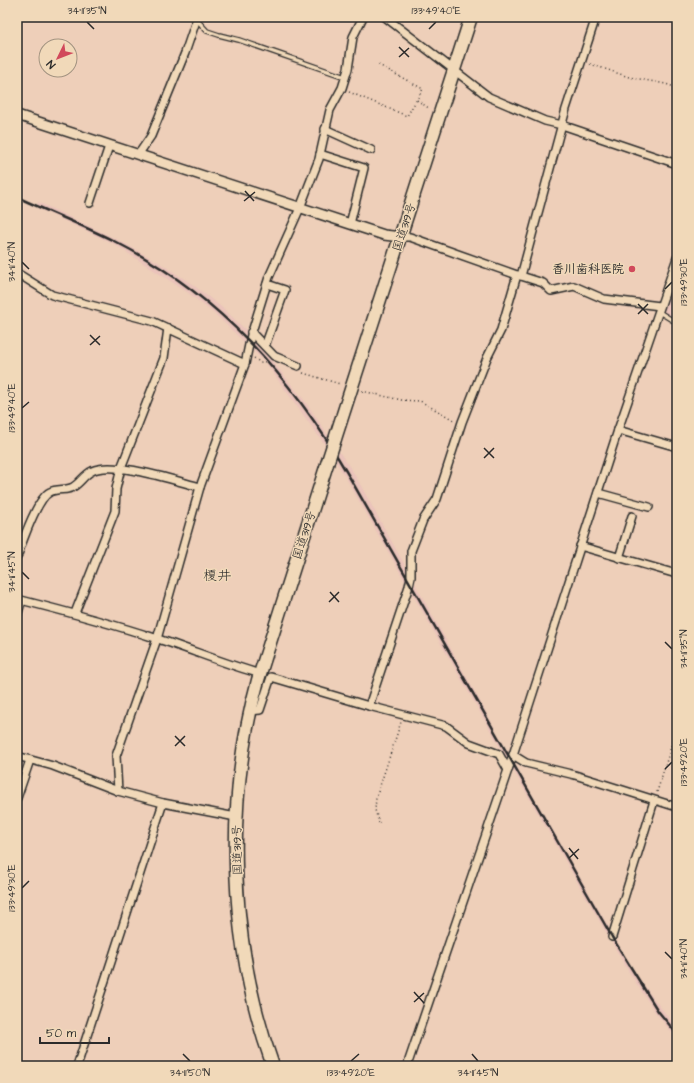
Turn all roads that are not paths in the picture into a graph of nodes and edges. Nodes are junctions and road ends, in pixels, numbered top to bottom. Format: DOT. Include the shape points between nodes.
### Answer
graph roads {
  1 [pos="363,17"];
  2 [pos="385,17"];
  3 [pos="471,17"];
  4 [pos="596,17"];
  5 [pos="196,18"];
  6 [pos="455,70"];
  7 [pos="345,78"];
  8 [pos="17,115"];
  9 [pos="562,125"];
  10 [pos="325,129"];
  11 [pos="109,146"];
  12 [pos="371,150"];
  13 [pos="320,154"];
  14 [pos="138,155"];
  15 [pos="677,164"];
  16 [pos="90,203"];
  17 [pos="300,208"];
  18 [pos="350,224"];
  19 [pos="401,237"];
  20 [pos="677,258"];
  21 [pos="17,273"];
  22 [pos="519,276"];
  23 [pos="267,284"];
  24 [pos="659,309"];
  25 [pos="677,321"];
  26 [pos="168,328"];
  27 [pos="252,332"];
  28 [pos="265,346"];
  29 [pos="245,364"];
  30 [pos="298,366"];
  31 [pos="618,430"];
  32 [pos="677,447"];
  33 [pos="121,468"];
  34 [pos="200,487"];
  35 [pos="598,493"];
  36 [pos="650,507"];
  37 [pos="632,516"];
  38 [pos="580,546"];
  39 [pos="17,557"];
  40 [pos="620,558"];
  41 [pos="673,573"];
  42 [pos="21,600"];
  43 [pos="75,613"];
  44 [pos="17,624"];
  45 [pos="157,639"];
  46 [pos="254,672"];
  47 [pos="369,706"];
  48 [pos="249,711"];
  49 [pos="513,755"];
  50 [pos="17,756"];
  51 [pos="30,760"];
  52 [pos="508,770"];
  53 [pos="118,791"];
  54 [pos="17,798"];
  55 [pos="654,801"];
  56 [pos="164,803"];
  57 [pos="677,807"];
  58 [pos="236,817"];
  59 [pos="612,937"];
  60 [pos="78,1066"];
  61 [pos="273,1066"];
  62 [pos="407,1066"];
  1 -- 7 [label="street" via="353,37"];
  2 -- 6 [label="street"];
  3 -- 6 [label="highway, 国道319号"];
  4 -- 9 [label="street"];
  5 -- 7 [label="lane" via="207,31 219,36 239,40"];
  5 -- 14 [label="street" via="185,53 151,136"];
  6 -- 9 [label="street" via="489,97"];
  6 -- 19 [label="highway, 国道319号"];
  7 -- 10 [label="street" via="330,110"];
  8 -- 11 [label="street"];
  9 -- 15 [label="street"];
  9 -- 22 [label="street"];
  10 -- 12 [label="street"];
  10 -- 13 [label="street"];
  11 -- 14 [label="street"];
  11 -- 16 [label="street"];
  13 -- 17 [label="street"];
  13 -- 18 [label="street" via="364,168"];
  14 -- 17 [label="street"];
  17 -- 18 [label="street"];
  17 -- 23 [label="street"];
  18 -- 19 [label="street" via="384,235"];
  19 -- 22 [label="street" via="410,237"];
  19 -- 48 [label="highway, 国道319号, bridge"];
  20 -- 24 [label="street"];
  21 -- 26 [label="street" via="52,295 152,321"];
  22 -- 24 [label="street" via="543,282 551,291 574,286 604,299"];
  22 -- 47 [label="street" via="501,330 462,422 437,499 423,520 410,551 409,586"];
  23 -- 27 [label="street"];
  23 -- 28 [label="street" via="285,290"];
  24 -- 25 [label="lane"];
  24 -- 31 [label="street"];
  26 -- 29 [label="street"];
  26 -- 33 [label="street" via="164,358"];
  27 -- 28 [label="street"];
  27 -- 29 [label="street"];
  28 -- 30 [label="street" via="274,356"];
  29 -- 34 [label="street"];
  31 -- 32 [label="street"];
  31 -- 35 [label="street"];
  33 -- 34 [label="street"];
  33 -- 39 [label="street" via="91,471 72,488 48,493 32,517"];
  33 -- 43 [label="street" via="116,489 115,511"];
  34 -- 45 [label="street"];
  35 -- 36 [label="street"];
  35 -- 38 [label="street"];
  37 -- 40 [label="street"];
  38 -- 40 [label="street"];
  38 -- 49 [label="street"];
  40 -- 41 [label="street"];
  42 -- 43 [label="street"];
  42 -- 44 [label="lane"];
  43 -- 45 [label="street"];
  45 -- 46 [label="street"];
  45 -- 53 [label="street" via="116,756"];
  47 -- 48 [label="street" via="271,677 260,710"];
  47 -- 52 [label="street" via="446,726 469,743 499,754"];
  48 -- 58 [label="highway, 国道319号" via="242,751"];
  49 -- 52 [label="street"];
  49 -- 55 [label="street" via="526,763 574,775"];
  50 -- 51 [label="street"];
  51 -- 53 [label="street"];
  51 -- 54 [label="street"];
  52 -- 62 [label="street"];
  53 -- 56 [label="street"];
  55 -- 57 [label="street"];
  55 -- 59 [label="street"];
  56 -- 58 [label="street"];
  56 -- 60 [label="street"];
  58 -- 61 [label="highway, 国道319号" via="236,866 242,930 250,983"];
}
